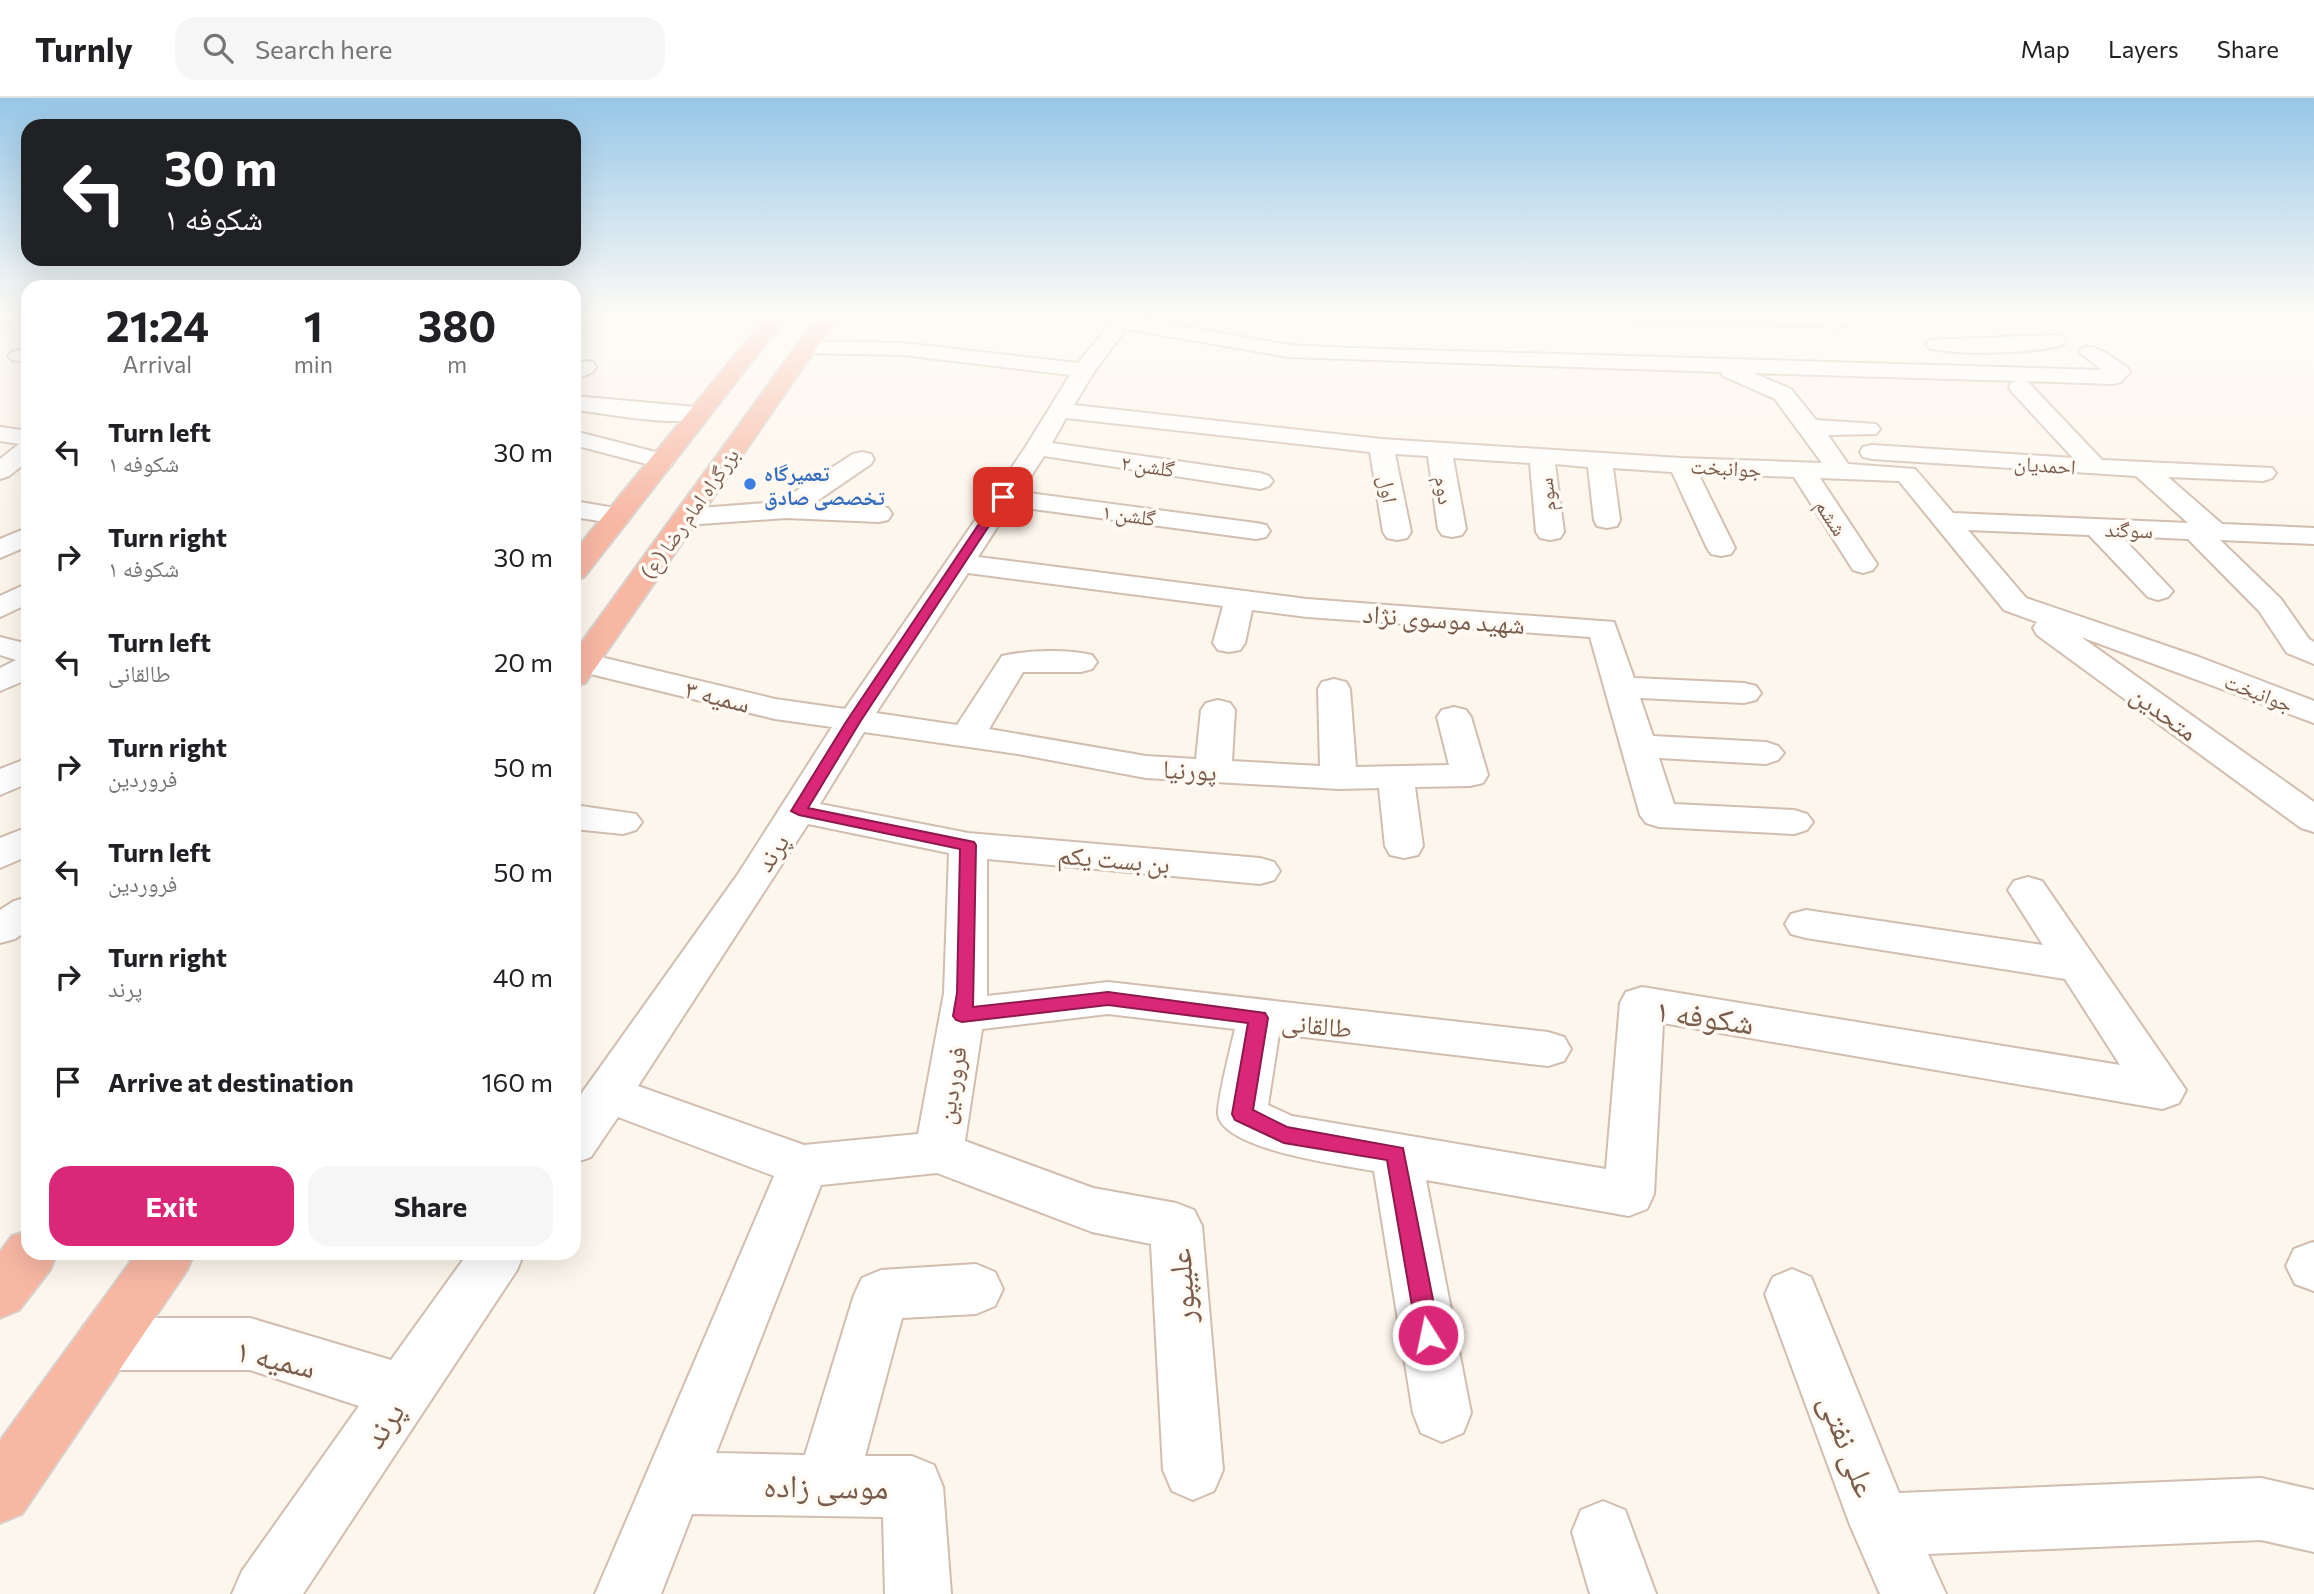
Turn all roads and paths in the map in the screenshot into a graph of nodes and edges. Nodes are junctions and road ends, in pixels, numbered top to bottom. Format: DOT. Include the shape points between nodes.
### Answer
graph roads {
  1 [pos="722,385"];
  2 [pos="779,385"];
  3 [pos="1076,385"];
  4 [pos="1762,385"];
  5 [pos="2019,385"];
  6 [pos="1923,391"];
  7 [pos="1885,392"];
  8 [pos="1783,394"];
  9 [pos="1808,394"];
  10 [pos="581,403"];
  11 [pos="1061,411"];
  12 [pos="699,413"];
  13 [pos="1810,428"];
  14 [pos="1868,429"];
  15 [pos="0,434"];
  16 [pos="21,437"];
  17 [pos="581,440"];
  18 [pos="1381,446"];
  19 [pos="1037,448"];
  20 [pos="1439,450"];
  21 [pos="21,454"];
  22 [pos="1542,457"];
  23 [pos="862,460"];
  24 [pos="1600,460"];
  25 [pos="1834,460"];
  26 [pos="662,461"];
  27 [pos="1681,465"];
  28 [pos="2095,467"];
  29 [pos="2143,469"];
  30 [pos="1801,470"];
  31 [pos="0,471"];
  32 [pos="2263,473"];
  33 [pos="1260,481"];
  34 [pos="1003,497"];
  35 [pos="581,510"];
  36 [pos="786,510"];
  37 [pos="879,514"];
  38 [pos="618,516"];
  39 [pos="686,517"];
  40 [pos="1607,520"];
  41 [pos="1943,521"];
  42 [pos="2096,527"];
  43 [pos="1452,529"];
  44 [pos="1256,531"];
  45 [pos="1397,532"];
  46 [pos="1550,532"];
  47 [pos="2205,532"];
  48 [pos="2314,536"];
  49 [pos="1721,548"];
  50 [pos="581,562"];
  51 [pos="960,563"];
  52 [pos="1863,564"];
  53 [pos="2158,591"];
  54 [pos="21,596"];
  55 [pos="1239,600"];
  56 [pos="2015,604"];
  57 [pos="0,608"];
  58 [pos="1229,643"];
  59 [pos="0,646"];
  60 [pos="21,651"];
  61 [pos="2314,654"];
  62 [pos="1081,662"];
  63 [pos="581,667"];
  64 [pos="21,670"];
  65 [pos="581,670"];
  66 [pos="0,681"];
  67 [pos="1621,687"];
  68 [pos="1334,689"];
  69 [pos="1744,693"];
  70 [pos="1218,710"];
  71 [pos="2314,713"];
  72 [pos="1454,717"];
  73 [pos="853,722"];
  74 [pos="967,737"];
  75 [pos="1638,747"];
  76 [pos="1766,753"];
  77 [pos="1213,771"];
  78 [pos="21,773"];
  79 [pos="1396,777"];
  80 [pos="1339,778"];
  81 [pos="0,784"];
  82 [pos="799,811"];
  83 [pos="581,818"];
  84 [pos="2314,820"];
  85 [pos="623,822"];
  86 [pos="1794,822"];
  87 [pos="21,843"];
  88 [pos="968,845"];
  89 [pos="1404,846"];
  90 [pos="0,855"];
  91 [pos="1260,871"];
  92 [pos="2028,890"];
  93 [pos="21,916"];
  94 [pos="1806,924"];
  95 [pos="0,929"];
  96 [pos="2079,966"];
  97 [pos="962,1016"];
  98 [pos="1259,1018"];
  99 [pos="1548,1049"];
  100 [pos="607,1094"];
  101 [pos="581,1133"];
  102 [pos="939,1152"];
  103 [pos="1396,1154"];
  104 [pos="803,1166"];
  105 [pos="26,1260"];
  106 [pos="163,1260"];
  107 [pos="493,1260"];
  108 [pos="976,1289"];
  109 [pos="0,1293"];
  110 [pos="1792,1294"];
  111 [pos="104,1344"];
  112 [pos="404,1392"];
  113 [pos="1442,1413"];
  114 [pos="1193,1470"];
  115 [pos="674,1483"];
  116 [pos="826,1485"];
  117 [pos="0,1492"];
  118 [pos="2314,1521"];
  119 [pos="1881,1525"];
  120 [pos="1603,1532"];
  121 [pos="265,1594"];
  122 [pos="628,1594"];
  123 [pos="918,1594"];
  124 [pos="1623,1594"];
  125 [pos="1913,1594"];
  1 -- 12 [label="highway, بزرگراه امام رضا (ع)"];
  2 -- 39 [label="highway, بزرگراه امام رضا (ع)"];
  3 -- 11 [label="street, پرند"];
  4 -- 8 [label="street"];
  5 -- 28 [label="street"];
  6 -- 7 [label="street"];
  8 -- 9 [label="street"];
  8 -- 13 [label="street"];
  10 -- 12 [label="street"];
  11 -- 18 [label="street, جوانبخت"];
  11 -- 19 [label="street, پرند"];
  12 -- 26 [label="highway, بزرگراه امام رضا (ع)"];
  13 -- 14 [label="street"];
  13 -- 25 [label="street"];
  15 -- 16 [label="street"];
  17 -- 26 [label="street"];
  18 -- 20 [label="street, جوانبخت"];
  18 -- 45 [label="street, اول"];
  19 -- 33 [label="street, گلشن ۲"];
  19 -- 34 [label="street, پرند"];
  20 -- 22 [label="street, جوانبخت"];
  20 -- 43 [label="street, دوم"];
  21 -- 31 [label="street"];
  22 -- 24 [label="street, جوانبخت"];
  22 -- 46 [label="street, سوم"];
  23 -- 36 [label="street"];
  24 -- 27 [label="street, جوانبخت"];
  24 -- 40 [label="street"];
  25 -- 28 [label="street, احمدیان"];
  25 -- 30 [label="street, جوانبخت"];
  25 -- 41 [label="street, جوانبخت" via="1906,474"];
  26 -- 38 [label="highway, بزرگراه امام رضا (ع)"];
  27 -- 30 [label="street, جوانبخت"];
  27 -- 49 [label="street"];
  28 -- 29 [label="street, احمدیان"];
  29 -- 32 [label="street, احمدیان"];
  29 -- 47 [label="street"];
  30 -- 52 [label="street, ششم"];
  34 -- 44 [label="street, گلشن ۱"];
  34 -- 51 [label="street, پرند"];
  35 -- 38 [label="street"];
  36 -- 37 [label="street"];
  36 -- 39 [label="street"];
  38 -- 50 [label="highway, بزرگراه امام رضا (ع)"];
  39 -- 63 [label="highway, بزرگراه امام رضا (ع)"];
  41 -- 42 [label="street, سوگند"];
  41 -- 56 [label="street, جوانبخت"];
  42 -- 47 [label="street, سوگند"];
  42 -- 53 [label="street"];
  47 -- 48 [label="street, سوگند"];
  47 -- 61 [label="street" via="2270,606 2298,646"];
  51 -- 55 [label="street, شهید موسوی نژاد"];
  51 -- 73 [label="street, پرند"];
  54 -- 57 [label="street"];
  55 -- 58 [label="street"];
  55 -- 67 [label="street, شهید موسوی نژاد" via="1603,629"];
  56 -- 71 [label="street, جوانبخت"];
  56 -- 84 [label="street, متحدین"];
  59 -- 60 [label="street"];
  62 -- 74 [label="street" via="1013,663"];
  64 -- 66 [label="street"];
  65 -- 73 [label="street, سمیه ۳"];
  67 -- 69 [label="street"];
  67 -- 75 [label="street, شهید موسوی نژاد"];
  68 -- 80 [label="street"];
  70 -- 77 [label="street"];
  72 -- 79 [label="street, پورنیا" via="1470,775"];
  73 -- 74 [label="street, پورنیا"];
  73 -- 82 [label="street, پرند"];
  74 -- 77 [label="street, پورنیا" via="1146,767"];
  75 -- 76 [label="street"];
  75 -- 86 [label="street, شهید موسوی نژاد" via="1659,815"];
  77 -- 80 [label="street, پورنیا"];
  78 -- 81 [label="street"];
  79 -- 80 [label="street, پورنیا"];
  79 -- 89 [label="street"];
  82 -- 88 [label="street"];
  82 -- 100 [label="street, پرند"];
  83 -- 85 [label="street"];
  87 -- 90 [label="street"];
  88 -- 91 [label="street, بن بست یکم"];
  88 -- 97 [label="street, فروردین"];
  92 -- 96 [label="street, شکوفه ۱"];
  93 -- 95 [label="street"];
  94 -- 96 [label="street"];
  96 -- 103 [label="street, شکوفه ۱" via="2162,1090 1642,1003 1629,1194"];
  97 -- 98 [label="street, طالقانی" via="1108,999"];
  97 -- 102 [label="street, فروردین"];
  98 -- 99 [label="street, طالقانی"];
  98 -- 103 [label="street, شکوفه ۱" via="1242,1114 1284,1135"];
  100 -- 101 [label="street, پرند"];
  100 -- 104 [label="street, فروردین"];
  102 -- 104 [label="street, فروردین"];
  102 -- 114 [label="street, علیپور" via="1092,1210 1176,1226"];
  103 -- 113 [label="street"];
  104 -- 115 [label="street"];
  105 -- 109 [label="highway"];
  106 -- 111 [label="highway"];
  107 -- 112 [label="street, پرند"];
  108 -- 116 [label="street" via="881,1295"];
  110 -- 119 [label="street, علی نفتی"];
  111 -- 112 [label="street, سمیه ۱" via="250,1344"];
  111 -- 117 [label="highway"];
  112 -- 121 [label="street, پرند"];
  115 -- 116 [label="street, موسی زاده"];
  115 -- 122 [label="street"];
  116 -- 123 [label="street, موسی زاده" via="912,1487"];
  118 -- 119 [label="street" via="2261,1509"];
  119 -- 125 [label="street, علی نفتی"];
  120 -- 124 [label="street"];
}
